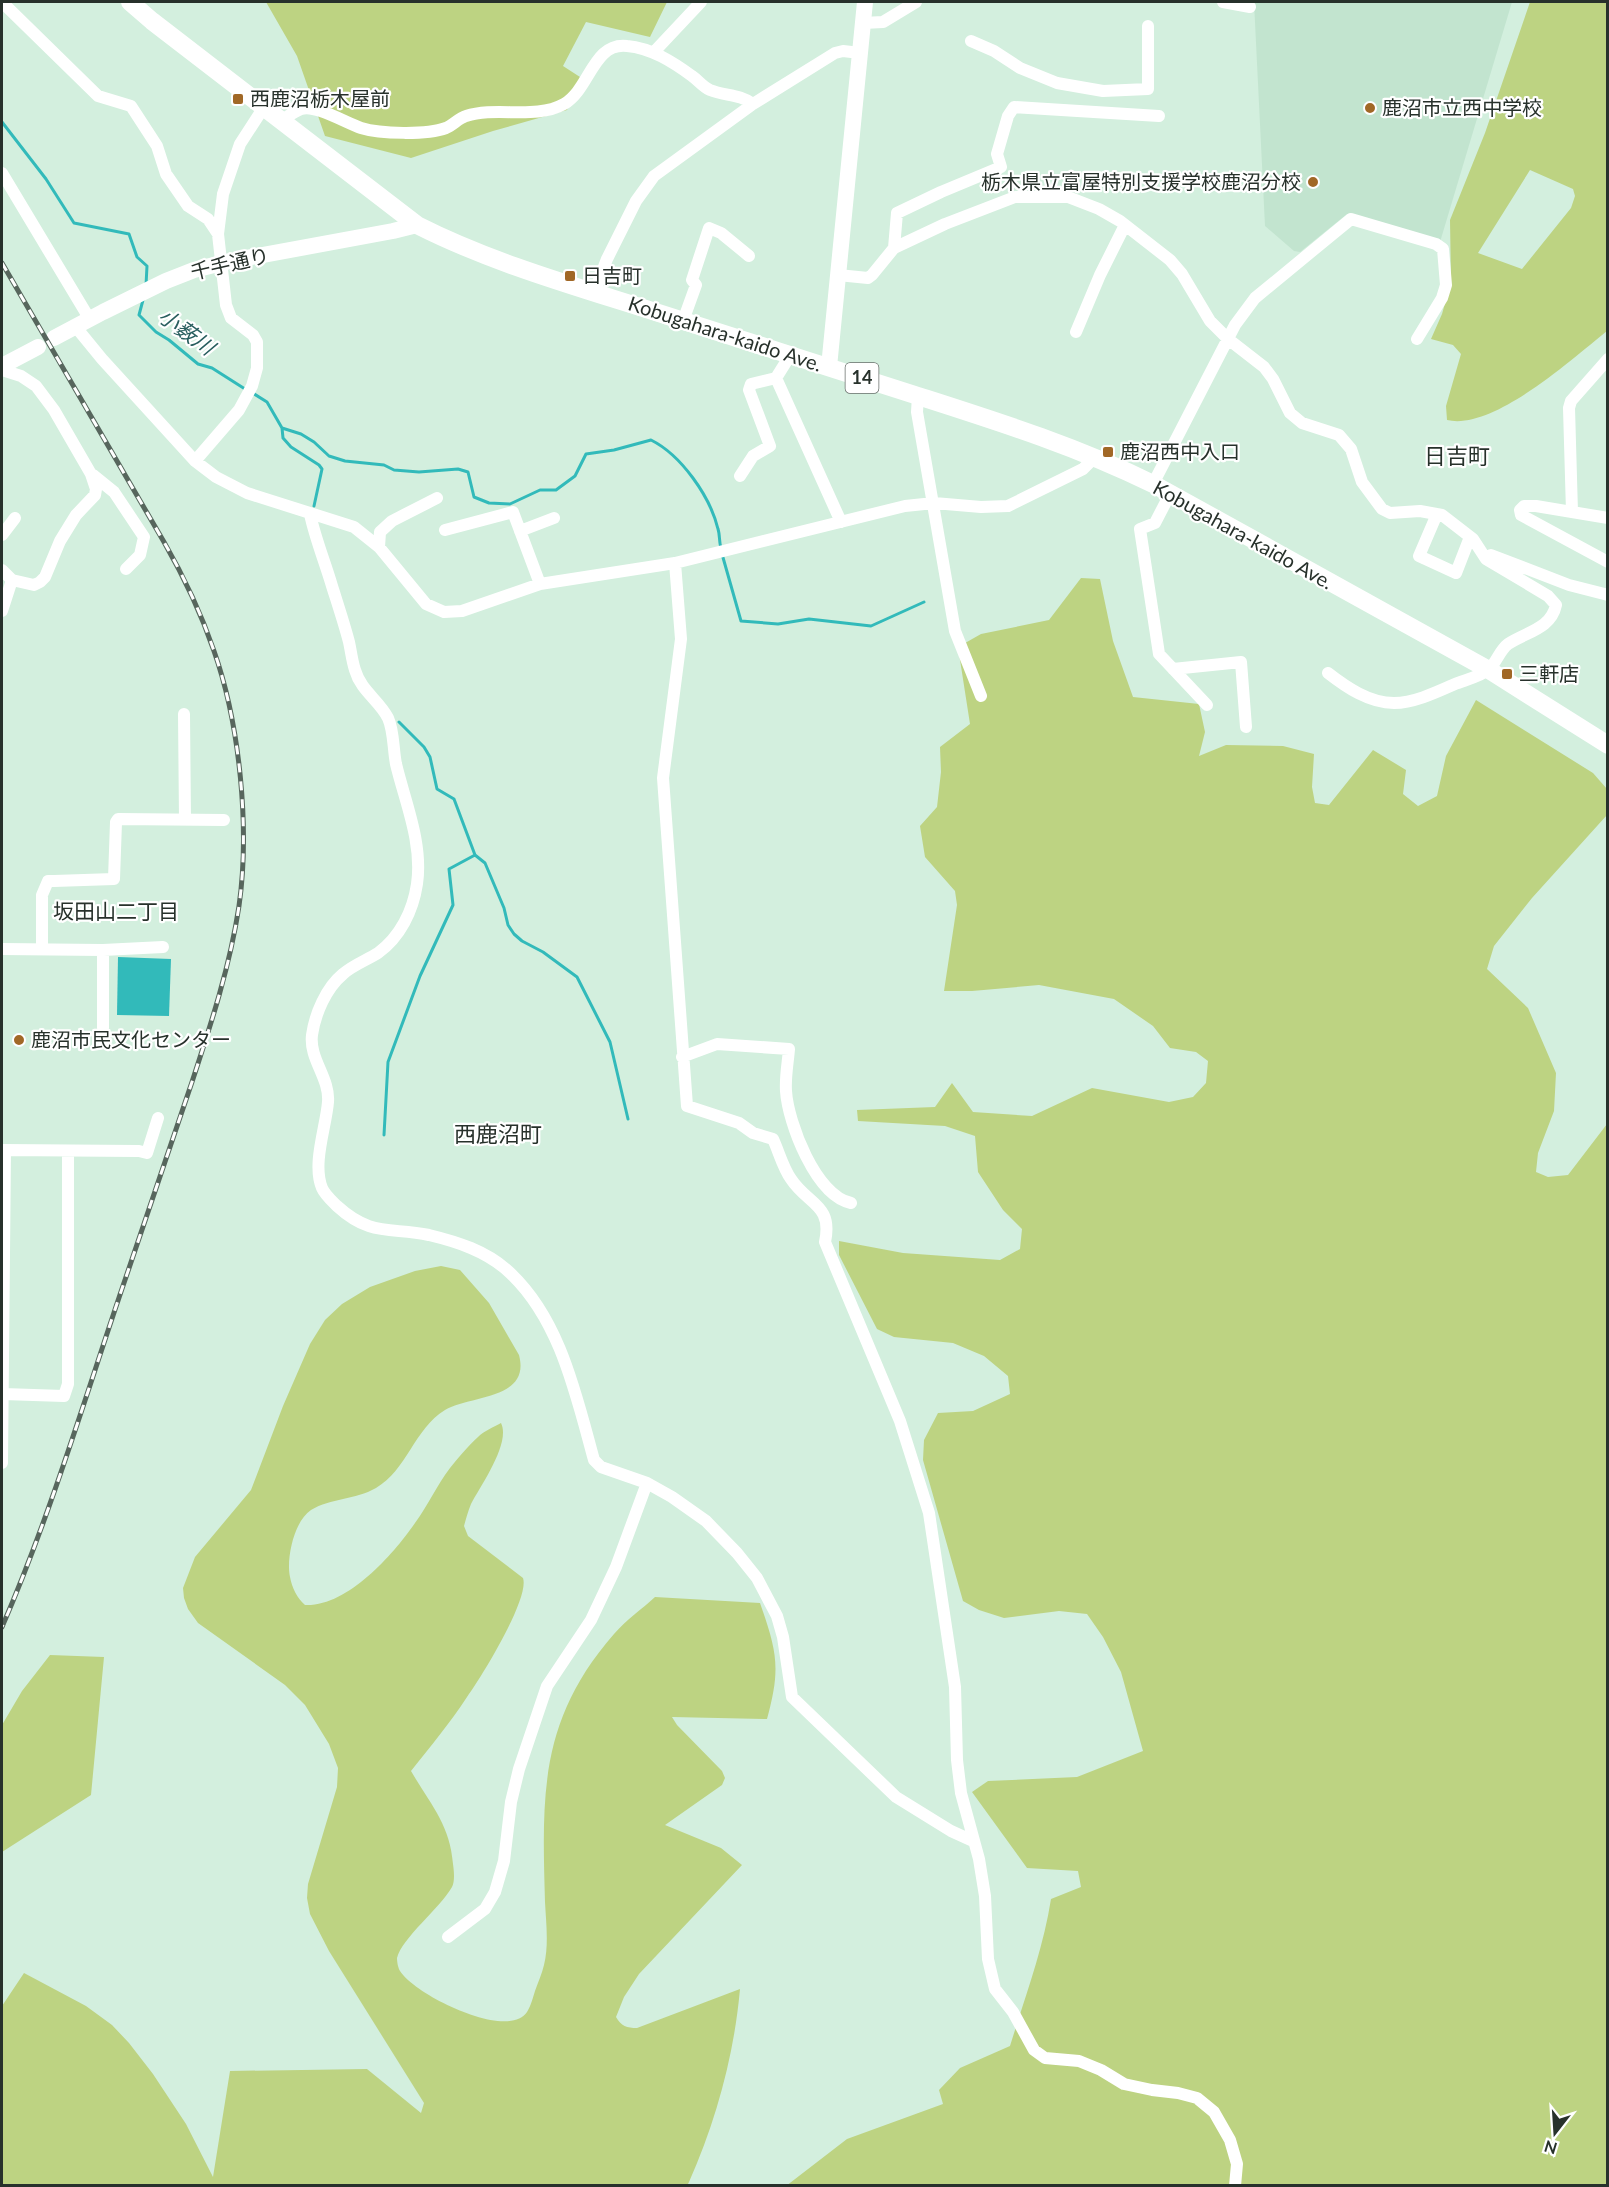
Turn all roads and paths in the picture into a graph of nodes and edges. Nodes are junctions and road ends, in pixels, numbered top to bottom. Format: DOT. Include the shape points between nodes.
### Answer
graph roads {
  1 [pos="2,2"];
  2 [pos="130,2"];
  3 [pos="701,2"];
  4 [pos="865,2"];
  5 [pos="916,2"];
  6 [pos="1223,2"];
  7 [pos="1250,7"];
  8 [pos="863,23"];
  9 [pos="1148,26"];
  10 [pos="971,41"];
  11 [pos="654,52"];
  12 [pos="860,53"];
  13 [pos="753,104"];
  14 [pos="264,107"];
  15 [pos="1159,116"];
  16 [pos="282,120"];
  17 [pos="2,173"];
  18 [pos="417,225"];
  19 [pos="1125,225"];
  20 [pos="218,234"];
  21 [pos="894,248"];
  22 [pos="749,256"];
  23 [pos="221,264"];
  24 [pos="837,275"];
  25 [pos="594,293"];
  26 [pos="683,321"];
  27 [pos="82,322"];
  28 [pos="1076,332"];
  29 [pos="54,338"];
  30 [pos="1228,339"];
  31 [pos="1417,339"];
  32 [pos="38,347"];
  33 [pos="788,354"];
  34 [pos="1608,359"];
  35 [pos="829,367"];
  36 [pos="2,368"];
  37 [pos="776,378"];
  38 [pos="918,396"];
  39 [pos="1095,457"];
  40 [pos="195,461"];
  41 [pos="90,472"];
  42 [pos="740,476"];
  43 [pos="1153,484"];
  44 [pos="1170,494"];
  45 [pos="436,498"];
  46 [pos="934,503"];
  47 [pos="1572,512"];
  48 [pos="310,514"];
  49 [pos="1437,514"];
  50 [pos="15,518"];
  51 [pos="554,518"];
  52 [pos="1608,518"];
  53 [pos="840,522"];
  54 [pos="446,531"];
  55 [pos="520,531"];
  56 [pos="2,535"];
  57 [pos="1470,537"];
  58 [pos="379,547"];
  59 [pos="1481,551"];
  60 [pos="1608,562"];
  61 [pos="675,563"];
  62 [pos="2,570"];
  63 [pos="126,570"];
  64 [pos="12,580"];
  65 [pos="540,584"];
  66 [pos="1608,595"];
  67 [pos="2,611"];
  68 [pos="1173,669"];
  69 [pos="1489,670"];
  70 [pos="1328,673"];
  71 [pos="981,696"];
  72 [pos="1207,705"];
  73 [pos="184,714"];
  74 [pos="1246,727"];
  75 [pos="1608,745"];
  76 [pos="185,820"];
  77 [pos="224,820"];
  78 [pos="163,947"];
  79 [pos="2,949"];
  80 [pos="42,949"];
  81 [pos="103,950"];
  82 [pos="103,1028"];
  83 [pos="682,1057"];
  84 [pos="158,1118"];
  85 [pos="3,1150"];
  86 [pos="68,1151"];
  87 [pos="851,1203"];
  88 [pos="3,1394"];
  89 [pos="2,1464"];
  90 [pos="647,1483"];
  91 [pos="973,1841"];
  92 [pos="448,1936"];
  93 [pos="1235,2186"];
  1 -- 20 [label="street" via="98,96 131,106 157,146 166,174 188,206 208,219"];
  2 -- 14 [label="main road, Kobugahara-kaido Ave. / 14"];
  3 -- 11 [label="street"];
  4 -- 8 [label="street"];
  5 -- 8 [label="street" via="883,22"];
  6 -- 7 [label="street"];
  8 -- 12 [label="street"];
  9 -- 10 [label="street" via="1148,89 1103,91 1057,82 1020,68"];
  11 -- 13 [label="street" via="708,89"];
  11 -- 16 [label="street" via="614,46 600,56 581,89 564,104 540,111 465,116 446,128 400,134 363,129 311,108"];
  12 -- 13 [label="street" via="835,53"];
  12 -- 24 [label="street"];
  13 -- 25 [label="street" via="654,176 636,201"];
  14 -- 16 [label="main road, Kobugahara-kaido Ave. / 14"];
  14 -- 20 [label="street" via="240,144 223,194"];
  15 -- 21 [label="street" via="1014,107 997,154 1001,167 897,213"];
  16 -- 18 [label="main road, Kobugahara-kaido Ave. / 14"];
  17 -- 27 [label="street"];
  18 -- 23 [label="street, 千手通り"];
  18 -- 25 [label="main road, Kobugahara-kaido Ave. / 14" via="458,245"];
  19 -- 21 [label="street" via="1099,208 1068,197 1015,197"];
  19 -- 28 [label="street"];
  19 -- 30 [label="street" via="1170,260 1210,321"];
  20 -- 23 [label="street"];
  21 -- 24 [label="street" via="868,278"];
  22 -- 26 [label="street" via="709,228"];
  23 -- 27 [label="street, 千手通り" via="166,281"];
  23 -- 40 [label="street" via="226,305 231,318 257,342 257,368 239,410"];
  24 -- 35 [label="street"];
  25 -- 26 [label="main road, Kobugahara-kaido Ave. / 14"];
  26 -- 33 [label="main road, Kobugahara-kaido Ave. / 14"];
  27 -- 29 [label="street, 千手通り"];
  27 -- 40 [label="street" via="102,358"];
  30 -- 31 [label="street" via="1255,298 1351,219 1443,249 1446,285"];
  30 -- 43 [label="street"];
  30 -- 49 [label="street" via="1264,367 1290,413 1302,423 1339,435 1351,449 1362,482 1382,509 1390,513"];
  32 -- 36 [label="street"];
  33 -- 35 [label="main road, Kobugahara-kaido Ave. / 14"];
  33 -- 37 [label="street"];
  34 -- 47 [label="street" via="1569,408"];
  35 -- 38 [label="main road, Kobugahara-kaido Ave. / 14"];
  36 -- 41 [label="street" via="36,386"];
  37 -- 42 [label="street" via="751,384 749,390 770,446 753,456"];
  37 -- 53 [label="street"];
  38 -- 39 [label="main road, Kobugahara-kaido Ave. / 14"];
  38 -- 46 [label="street" via="917,412"];
  39 -- 43 [label="main road, Kobugahara-kaido Ave. / 14"];
  39 -- 46 [label="street" via="1083,469 1008,506"];
  40 -- 48 [label="street" via="247,494"];
  41 -- 63 [label="street" via="114,492 144,537 140,555"];
  41 -- 64 [label="street" via="96,483 95,495 60,540 45,577 34,585"];
  43 -- 44 [label="main road, Kobugahara-kaido Ave. / 14"];
  44 -- 68 [label="street" via="1155,523 1140,529 1159,654"];
  44 -- 69 [label="main road, Kobugahara-kaido Ave. / 14"];
  45 -- 58 [label="street" via="392,520 380,532"];
  46 -- 53 [label="street"];
  46 -- 71 [label="street" via="955,631"];
  47 -- 52 [label="street"];
  47 -- 60 [label="street" via="1536,506 1520,510 1521,515"];
  48 -- 58 [label="street" via="354,527"];
  48 -- 90 [label="street" via="355,671 363,688 389,720 411,820 417,883 407,920 396,936 343,973 320,1008 312,1048 329,1089 319,1171 321,1185 339,1208 367,1226 462,1244 483,1253 509,1272 537,1305 563,1357 594,1460 602,1467"];
  49 -- 57 [label="street"];
  49 -- 57 [label="street" via="1419,556 1455,573"];
  50 -- 56 [label="street"];
  51 -- 55 [label="street"];
  53 -- 61 [label="street"];
  54 -- 55 [label="street" via="513,513"];
  55 -- 65 [label="street"];
  57 -- 59 [label="street"];
  58 -- 65 [label="street" via="426,604 444,612 462,611"];
  59 -- 66 [label="street" via="1569,585"];
  59 -- 69 [label="street" via="1486,559 1548,596 1556,605 1544,625 1509,644"];
  61 -- 65 [label="street"];
  61 -- 83 [label="street" via="681,639 663,778"];
  62 -- 64 [label="street"];
  64 -- 67 [label="street"];
  68 -- 72 [label="street"];
  68 -- 74 [label="street" via="1241,662"];
  69 -- 70 [label="street" via="1441,690 1394,703 1348,689"];
  69 -- 75 [label="main road, Kobugahara-kaido Ave. / 14"];
  73 -- 76 [label="street"];
  76 -- 77 [label="street"];
  76 -- 80 [label="street" via="118,819 114,879 48,881 42,894"];
  78 -- 81 [label="street"];
  79 -- 80 [label="street"];
  80 -- 81 [label="street"];
  81 -- 82 [label="street"];
  83 -- 87 [label="street" via="717,1044 789,1049 786,1091 794,1126 814,1171 828,1191"];
  83 -- 91 [label="street" via="687,1106 773,1139 790,1179 822,1211 829,1225 825,1242 900,1421 929,1513 955,1688 961,1792"];
  84 -- 86 [label="street" via="147,1153"];
  85 -- 86 [label="street"];
  85 -- 88 [label="street"];
  86 -- 88 [label="street" via="68,1384 64,1396"];
  88 -- 89 [label="street"];
  90 -- 91 [label="street" via="706,1521 757,1578 783,1636 792,1697 896,1797"];
  90 -- 92 [label="street" via="616,1567 591,1620 548,1686 519,1769 495,1892 485,1909"];
  91 -- 93 [label="street" via="985,1896 990,1976 1034,2050 1045,2058 1079,2061 1124,2084 1197,2098 1214,2112 1230,2140 1237,2164"];
}
